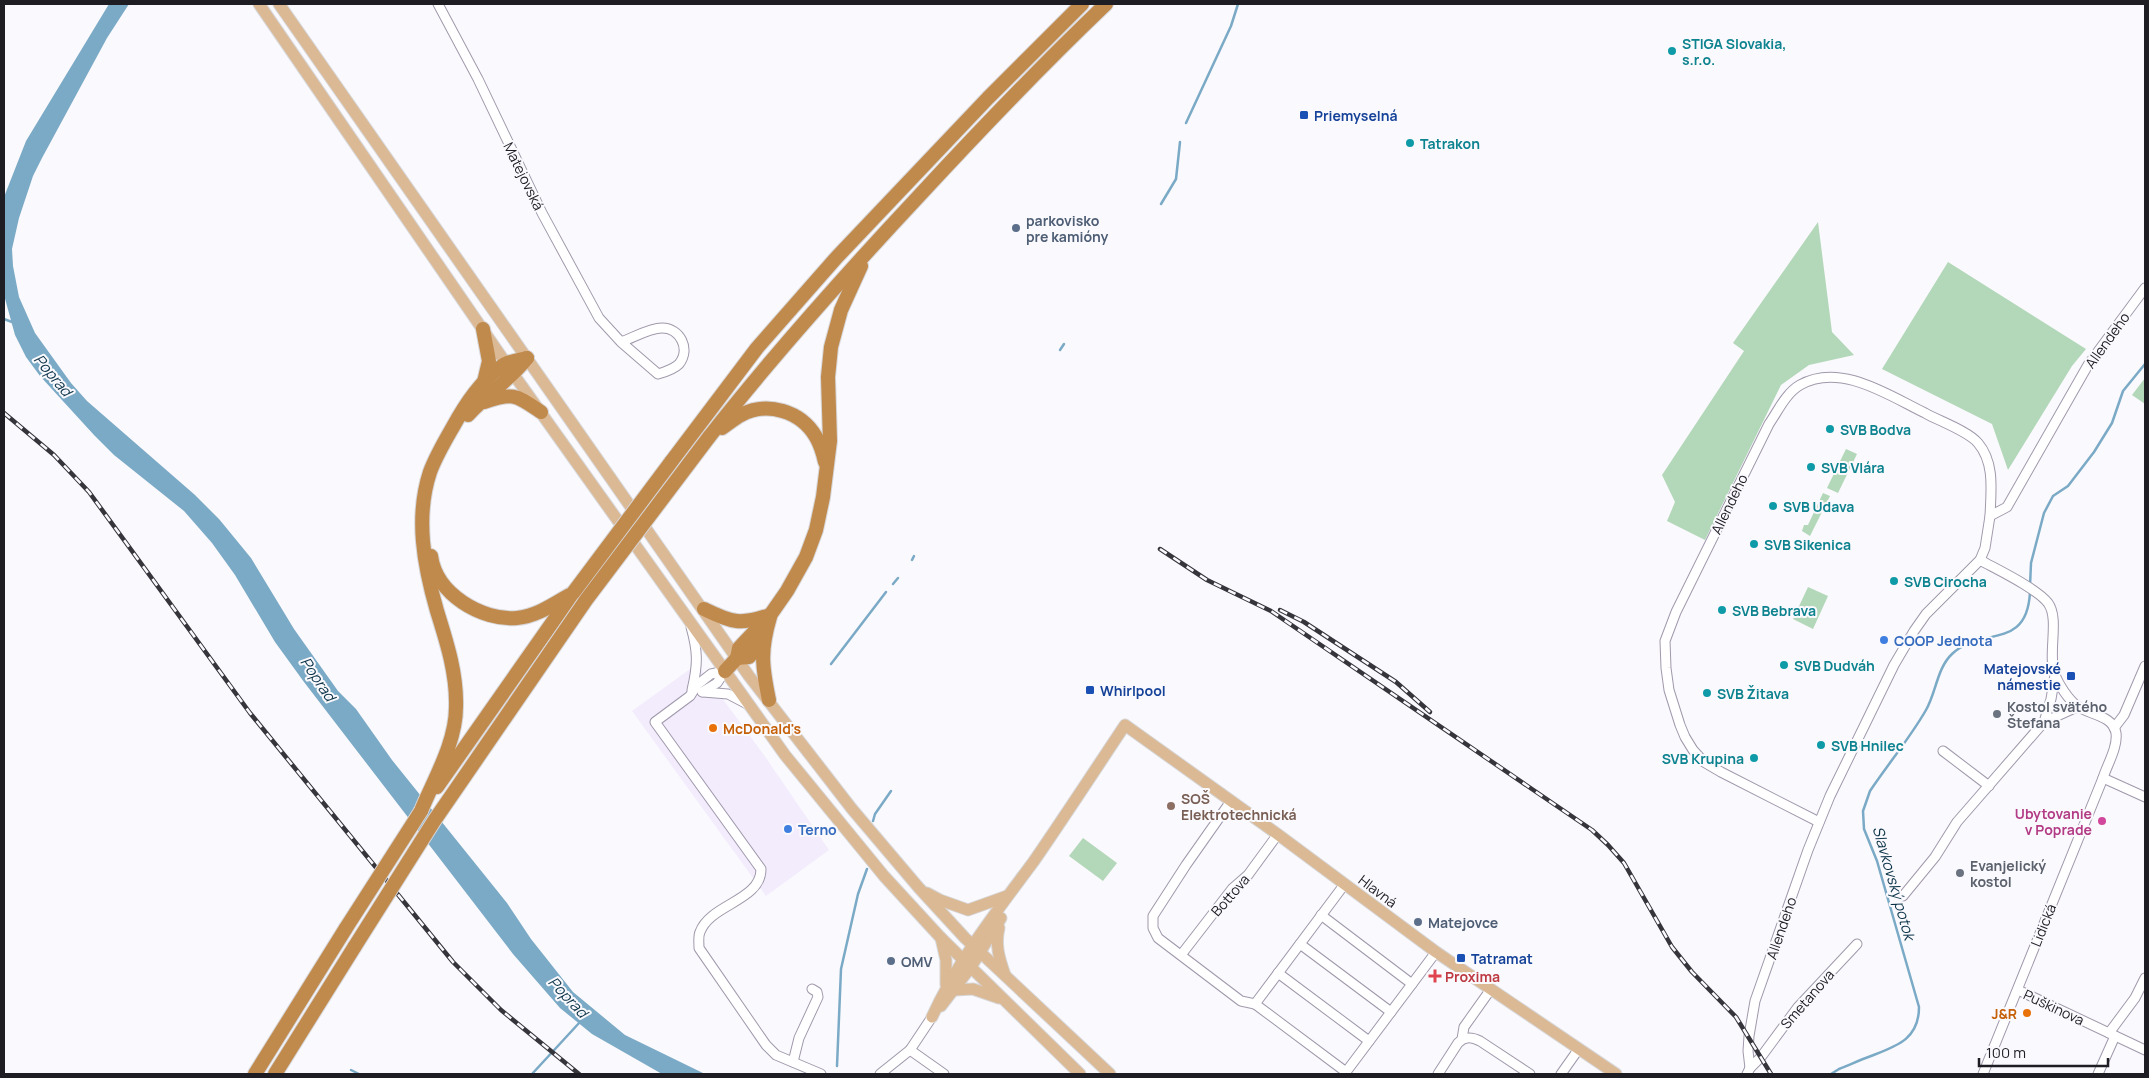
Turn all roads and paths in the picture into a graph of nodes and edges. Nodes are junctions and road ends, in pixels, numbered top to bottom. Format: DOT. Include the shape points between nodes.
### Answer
graph roads {
  1 [pos="259,4"];
  2 [pos="279,4"];
  3 [pos="438,4"];
  4 [pos="1082,4"];
  5 [pos="1106,4"];
  6 [pos="868,251"];
  7 [pos="2145,288"];
  8 [pos="483,329"];
  9 [pos="622,342"];
  10 [pos="527,358"];
  11 [pos="510,369"];
  12 [pos="483,384"];
  13 [pos="479,404"];
  14 [pos="541,412"];
  15 [pos="710,437"];
  16 [pos="826,464"];
  17 [pos="1990,516"];
  18 [pos="1980,560"];
  19 [pos="573,593"];
  20 [pos="704,609"];
  21 [pos="771,614"];
  22 [pos="689,619"];
  23 [pos="764,639"];
  24 [pos="736,658"];
  25 [pos="2145,666"];
  26 [pos="725,671"];
  27 [pos="2055,675"];
  28 [pos="703,692"];
  29 [pos="690,696"];
  30 [pos="768,700"];
  31 [pos="749,705"];
  32 [pos="2077,707"];
  33 [pos="2044,722"];
  34 [pos="2114,728"];
  35 [pos="1943,751"];
  36 [pos="2103,778"];
  37 [pos="1989,786"];
  38 [pos="2145,797"];
  39 [pos="1232,801"];
  40 [pos="421,811"];
  41 [pos="1819,822"];
  42 [pos="1278,834"];
  43 [pos="1344,885"];
  44 [pos="919,888"];
  45 [pos="1009,895"];
  46 [pos="1903,896"];
  47 [pos="1321,915"];
  48 [pos="1001,918"];
  49 [pos="941,938"];
  50 [pos="1300,944"];
  51 [pos="1857,944"];
  52 [pos="976,949"];
  53 [pos="1436,952"];
  54 [pos="1182,955"];
  55 [pos="967,963"];
  56 [pos="1278,973"];
  57 [pos="1005,977"];
  58 [pos="2145,978"];
  59 [pos="1412,984"];
  60 [pos="812,988"];
  61 [pos="951,988"];
  62 [pos="1491,989"];
  63 [pos="2018,990"];
  64 [pos="1003,999"];
  65 [pos="1255,1004"];
  66 [pos="1391,1012"];
  67 [pos="932,1017"];
  68 [pos="2112,1035"];
  69 [pos="1462,1039"];
  70 [pos="1370,1041"];
  71 [pos="910,1050"];
  72 [pos="1578,1050"];
  73 [pos="2145,1050"];
  74 [pos="793,1062"];
  75 [pos="1749,1071"];
  76 [pos="255,1074"];
  77 [pos="276,1074"];
  78 [pos="821,1074"];
  79 [pos="880,1074"];
  80 [pos="944,1074"];
  81 [pos="1080,1074"];
  82 [pos="1110,1074"];
  83 [pos="1438,1074"];
  84 [pos="1530,1074"];
  85 [pos="1561,1074"];
  86 [pos="1616,1074"];
  87 [pos="1983,1074"];
  88 [pos="2098,1074"];
  1 -- 8 [label="main road"];
  2 -- 10 [label="main road"];
  3 -- 9 [label="street, Matejovská" via="546,221 599,318"];
  4 -- 19 [label="highway, bridge" via="838,256 757,348"];
  5 -- 6 [label="highway" via="1005,103"];
  6 -- 15 [label="highway" via="776,354"];
  6 -- 16 [label="highway" via="841,310 831,347 828,386 830,441"];
  7 -- 17 [label="street, Allendeho" via="2088,365 2006,507"];
  8 -- 11 [label="main road"];
  8 -- 12 [label="highway" via="489,361"];
  9 -- 9 [label="street, Matejovská" via="658,374 678,365 684,347 674,330 662,328"];
  10 -- 11 [label="highway"];
  10 -- 20 [label="main road"];
  11 -- 12 [label="highway"];
  11 -- 13 [label="highway"];
  11 -- 14 [label="main road"];
  12 -- 40 [label="highway" via="461,412 444,442 430,472 424,496 422,535 426,564 451,656 456,682 456,709 453,733"];
  13 -- 14 [label="highway" via="509,394 522,398"];
  13 -- 19 [label="highway" via="464,419 437,471 430,496 428,533 432,561 457,599 496,618 517,618 537,613"];
  14 -- 22 [label="main road"];
  15 -- 16 [label="highway" via="741,415 762,408 782,410 809,428"];
  15 -- 77 [label="highway, bridge" via="586,600 434,822"];
  16 -- 21 [label="highway" via="820,513 806,557"];
  17 -- 18 [label="street, Allendeho"];
  17 -- 41 [label="street, Allendeho" via="1991,467 1978,442 1858,382 1837,376 1821,377 1799,386 1785,399 1769,424 1676,612 1665,641 1666,668 1669,690 1685,737 1704,762"];
  18 -- 27 [label="street" via="2040,595 2050,605"];
  18 -- 41 [label="street, Allendeho" via="1926,614 1903,648"];
  19 -- 40 [label="highway"];
  20 -- 21 [label="highway" via="736,622"];
  20 -- 24 [label="main road"];
  21 -- 23 [label="highway"];
  21 -- 24 [label="highway" via="739,648"];
  22 -- 26 [label="main road"];
  22 -- 29 [label="street" via="698,656"];
  23 -- 24 [label="highway" via="749,657"];
  23 -- 30 [label="highway" via="762,666"];
  24 -- 26 [label="highway"];
  24 -- 30 [label="main road"];
  25 -- 34 [label="street, Lidická" via="2124,715"];
  26 -- 28 [label="street" via="717,683"];
  26 -- 29 [label="street" via="711,674 697,685"];
  26 -- 31 [label="main road"];
  27 -- 32 [label="street"];
  27 -- 33 [label="street"];
  28 -- 29 [label="street"];
  28 -- 31 [label="street" via="728,694"];
  29 -- 74 [label="street" via="654,722 761,869 756,886 708,920 699,933 699,948 766,1045 776,1055"];
  30 -- 44 [label="main road"];
  31 -- 49 [label="main road" via="874,864"];
  32 -- 33 [label="street"];
  32 -- 34 [label="street" via="2106,719"];
  33 -- 37 [label="street"];
  34 -- 36 [label="street, Lidická" via="2116,738"];
  35 -- 37 [label="street"];
  36 -- 38 [label="street"];
  36 -- 63 [label="street, Lidická"];
  37 -- 46 [label="street" via="1957,822 1935,857"];
  39 -- 42 [label="main road, Hlavná"];
  39 -- 45 [label="main road, Hlavná" via="1126,725"];
  39 -- 54 [label="street" via="1153,916 1155,934"];
  40 -- 76 [label="highway, bridge"];
  41 -- 75 [label="street, Allendeho" via="1755,1001 1748,1036"];
  42 -- 43 [label="main road, Hlavná"];
  42 -- 54 [label="street, Bottova"];
  43 -- 47 [label="street"];
  43 -- 53 [label="main road, Hlavná"];
  44 -- 45 [label="main road" via="968,910"];
  44 -- 52 [label="main road"];
  45 -- 48 [label="main road"];
  45 -- 52 [label="main road"];
  47 -- 50 [label="street"];
  47 -- 59 [label="street"];
  48 -- 52 [label="main road"];
  48 -- 57 [label="main road" via="996,940"];
  49 -- 55 [label="main road"];
  49 -- 61 [label="main road"];
  50 -- 56 [label="street"];
  50 -- 66 [label="street"];
  51 -- 75 [label="street, Smetanova" via="1798,1008"];
  52 -- 55 [label="main road"];
  52 -- 57 [label="main road"];
  53 -- 59 [label="street"];
  53 -- 62 [label="main road, Hlavná"];
  54 -- 65 [label="street" via="1241,1001"];
  55 -- 61 [label="main road"];
  55 -- 64 [label="main road"];
  56 -- 65 [label="street"];
  56 -- 70 [label="street"];
  57 -- 82 [label="main road"];
  58 -- 68 [label="street"];
  59 -- 66 [label="street"];
  60 -- 74 [label="street" via="818,997 799,1038"];
  61 -- 64 [label="main road" via="973,989"];
  61 -- 67 [label="main road"];
  62 -- 69 [label="street" via="1464,1027"];
  62 -- 72 [label="main road, Hlavná"];
  63 -- 68 [label="street, Puškinova"];
  63 -- 87 [label="street, Lidická"];
  64 -- 81 [label="main road"];
  65 -- 70 [label="street" via="1346,1072"];
  66 -- 70 [label="street"];
  67 -- 71 [label="street"];
  68 -- 73 [label="street, Puškinova"];
  68 -- 88 [label="street"];
  69 -- 83 [label="street"];
  69 -- 84 [label="street" via="1480,1041"];
  71 -- 79 [label="street"];
  71 -- 80 [label="street"];
  72 -- 85 [label="street"];
  72 -- 86 [label="main road, Hlavná"];
  74 -- 78 [label="street"];
}
